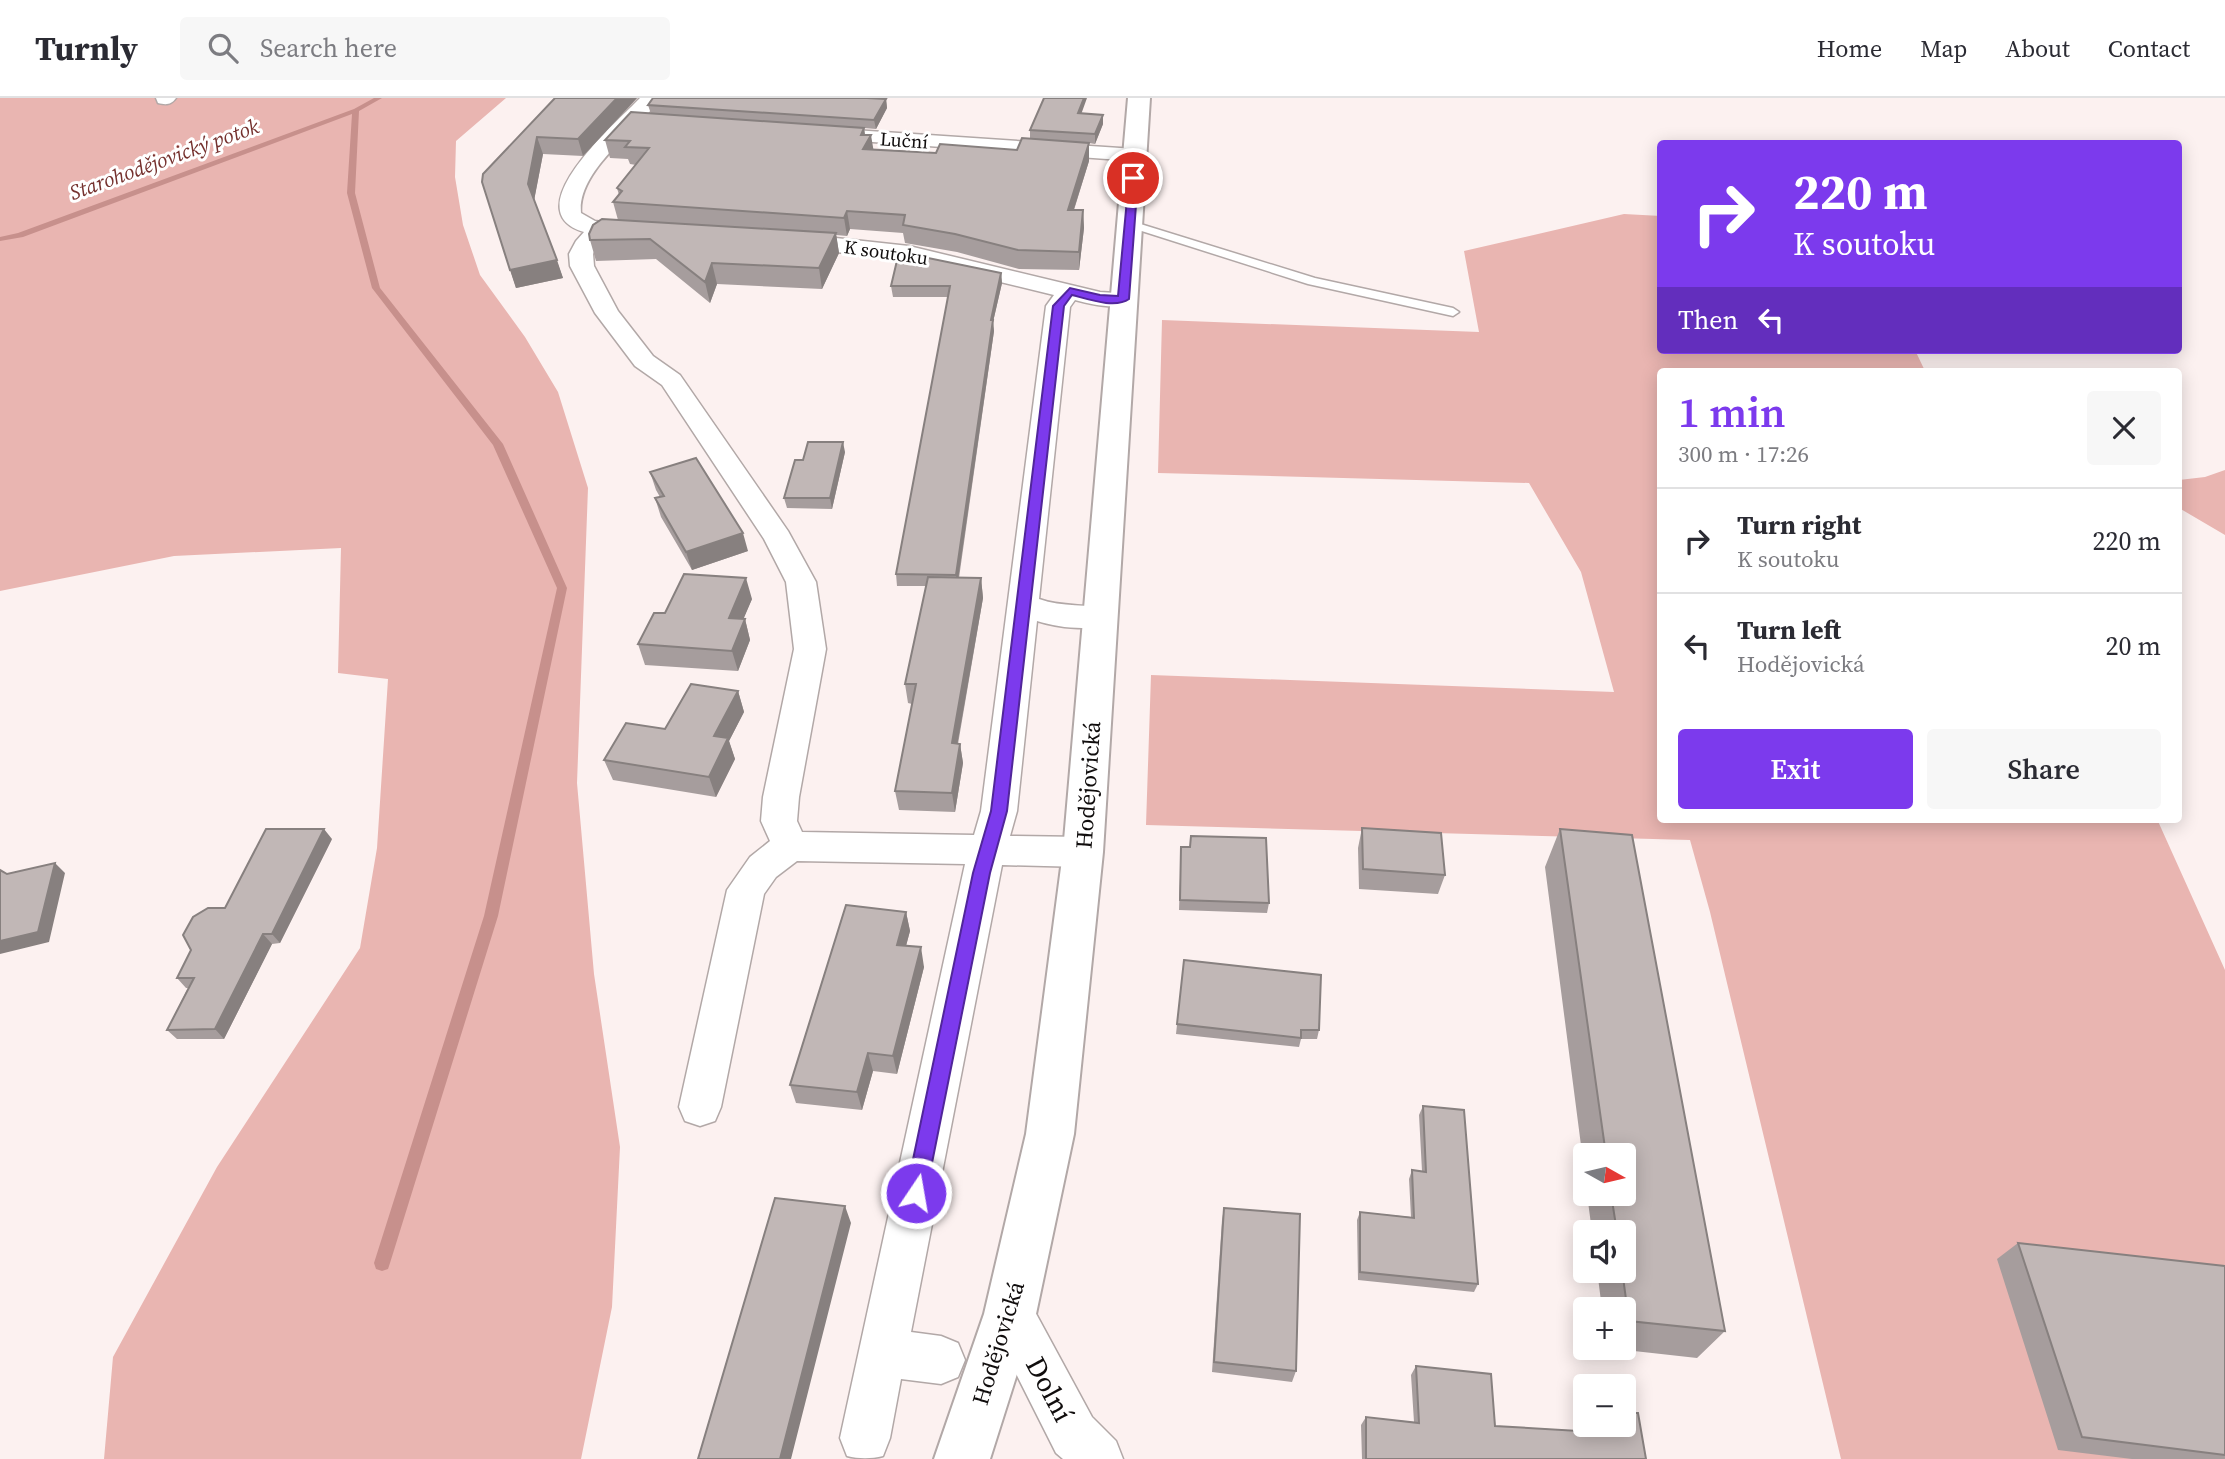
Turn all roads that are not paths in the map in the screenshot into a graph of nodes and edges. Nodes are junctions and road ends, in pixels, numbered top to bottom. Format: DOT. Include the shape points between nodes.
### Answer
graph roads {
  1 [pos="651,98"];
  2 [pos="1139,98"];
  3 [pos="631,121"];
  4 [pos="659,123"];
  5 [pos="809,133"];
  6 [pos="1135,155"];
  7 [pos="1130,224"];
  8 [pos="602,229"];
  9 [pos="638,230"];
  10 [pos="774,239"];
  11 [pos="1070,291"];
  12 [pos="1124,299"];
  13 [pos="1453,312"];
  14 [pos="1023,605"];
  15 [pos="1100,618"];
  16 [pos="789,846"];
  17 [pos="988,849"];
  18 [pos="1083,852"];
  19 [pos="700,1107"];
  20 [pos="1010,1314"];
  21 [pos="883,1353"];
  22 [pos="941,1360"];
  23 [pos="865,1438"];
  24 [pos="962,1459"];
  25 [pos="1098,1459"];
  1 -- 3 [label="street"];
  2 -- 6 [label="street, Hodějovická"];
  3 -- 4 [label="street"];
  3 -- 8 [label="street" via="578,180 568,203 573,218"];
  5 -- 6 [label="street, Luční"];
  6 -- 7 [label="street, Hodějovická"];
  7 -- 12 [label="street, Hodějovická"];
  7 -- 13 [label="lane" via="1312,281"];
  8 -- 9 [label="street"];
  8 -- 16 [label="street" via="581,254 582,266 607,313 644,361 671,380 778,538 801,582 810,649 780,797 779,821"];
  10 -- 11 [label="street, K soutoku" via="909,253"];
  11 -- 12 [label="street, K soutoku" via="1100,299"];
  11 -- 14 [label="street" via="1058,306"];
  12 -- 15 [label="street, Hodějovická"];
  14 -- 15 [label="street" via="1051,615"];
  14 -- 17 [label="street" via="999,811"];
  15 -- 18 [label="street, Hodějovická"];
  16 -- 17 [label="street"];
  16 -- 19 [label="street" via="763,867 746,890"];
  17 -- 18 [label="street"];
  17 -- 21 [label="street"];
  18 -- 20 [label="street, Hodějovická" via="1050,1134"];
  20 -- 24 [label="street, Hodějovická"];
  20 -- 25 [label="street, Dolní" via="1074,1435"];
  21 -- 22 [label="street"];
  21 -- 23 [label="street"];
}
